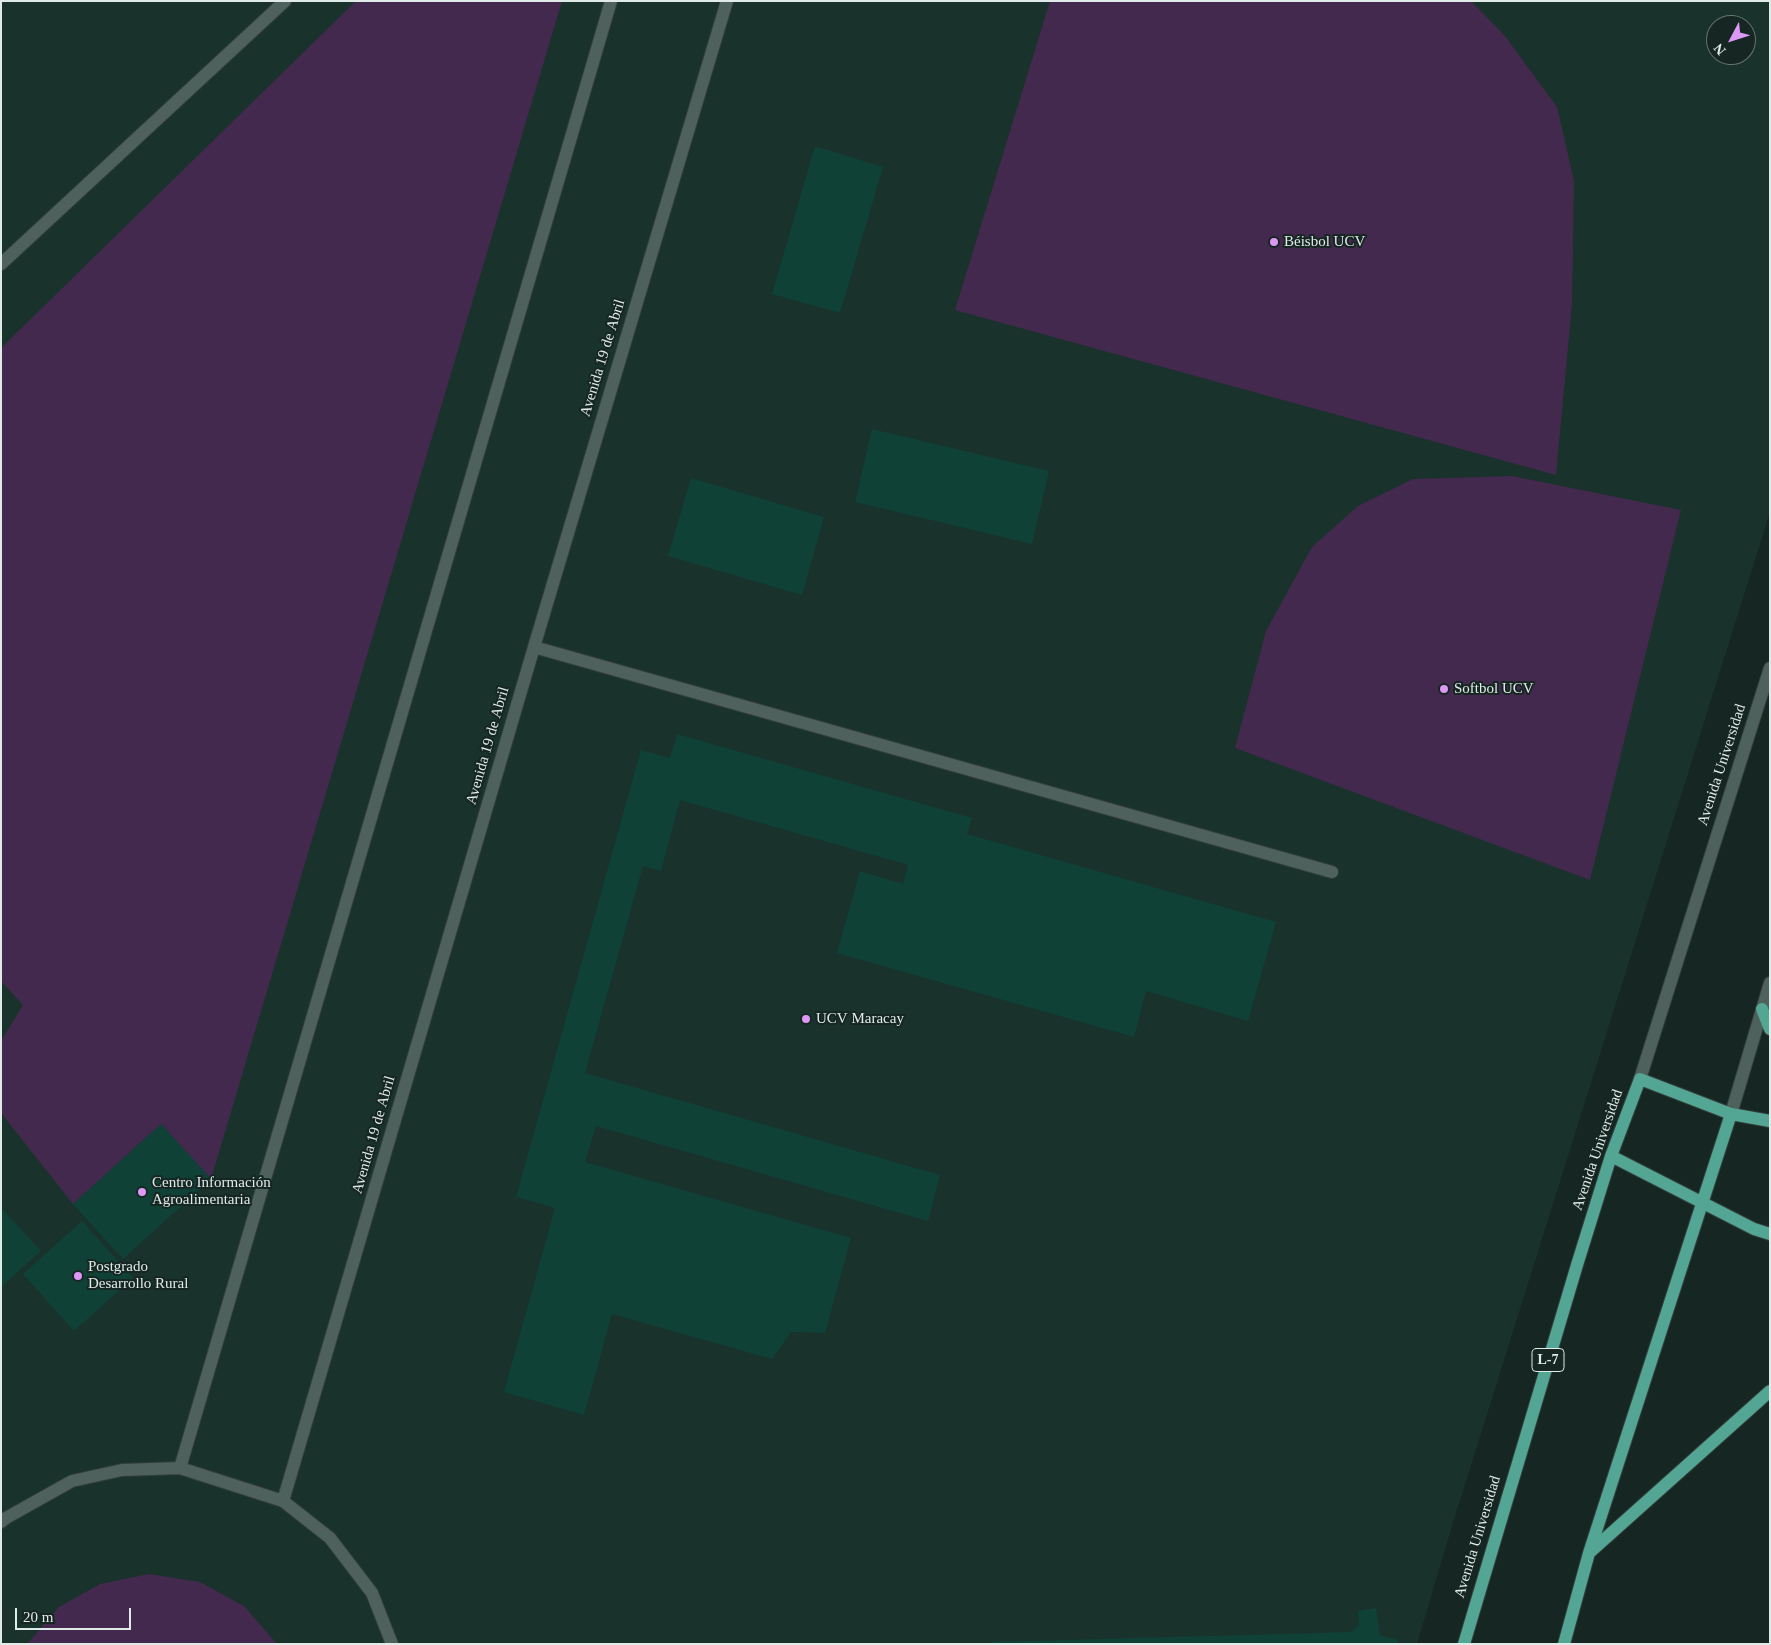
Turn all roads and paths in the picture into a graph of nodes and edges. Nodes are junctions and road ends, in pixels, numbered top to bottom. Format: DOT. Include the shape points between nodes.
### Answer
graph roads {
  1 [pos="285,1"];
  2 [pos="611,1"];
  3 [pos="727,1"];
  4 [pos="1,264"];
  5 [pos="534,648"];
  6 [pos="1770,668"];
  7 [pos="1332,872"];
  8 [pos="1770,983"];
  9 [pos="1762,1009"];
  10 [pos="1770,1029"];
  11 [pos="1640,1079"];
  12 [pos="1731,1114"];
  13 [pos="1770,1121"];
  14 [pos="1612,1156"];
  15 [pos="1703,1203"];
  16 [pos="1770,1234"];
  17 [pos="1770,1390"];
  18 [pos="180,1468"];
  19 [pos="283,1502"];
  20 [pos="3,1517"];
  21 [pos="1589,1553"];
  22 [pos="392,1644"];
  23 [pos="1464,1644"];
  24 [pos="1564,1644"];
  1 -- 4 [label="street"];
  2 -- 18 [label="street"];
  3 -- 5 [label="street, Avenida 19 de Abril"];
  5 -- 7 [label="street"];
  5 -- 19 [label="street, Avenida 19 de Abril"];
  6 -- 11 [label="street, Avenida Universidad"];
  8 -- 9 [label="street"];
  9 -- 10 [label="main road"];
  9 -- 12 [label="street"];
  11 -- 12 [label="main road"];
  11 -- 14 [label="main road, Avenida Universidad / L-7"];
  12 -- 13 [label="main road"];
  12 -- 15 [label="main road"];
  14 -- 15 [label="main road"];
  14 -- 23 [label="main road, Avenida Universidad / L-7" via="1576,1265"];
  15 -- 16 [label="main road"];
  15 -- 21 [label="main road"];
  17 -- 21 [label="main road"];
  18 -- 19 [label="street"];
  18 -- 20 [label="street" via="122,1470 72,1481"];
  19 -- 22 [label="street" via="330,1538 372,1593"];
  21 -- 24 [label="main road"];
}
